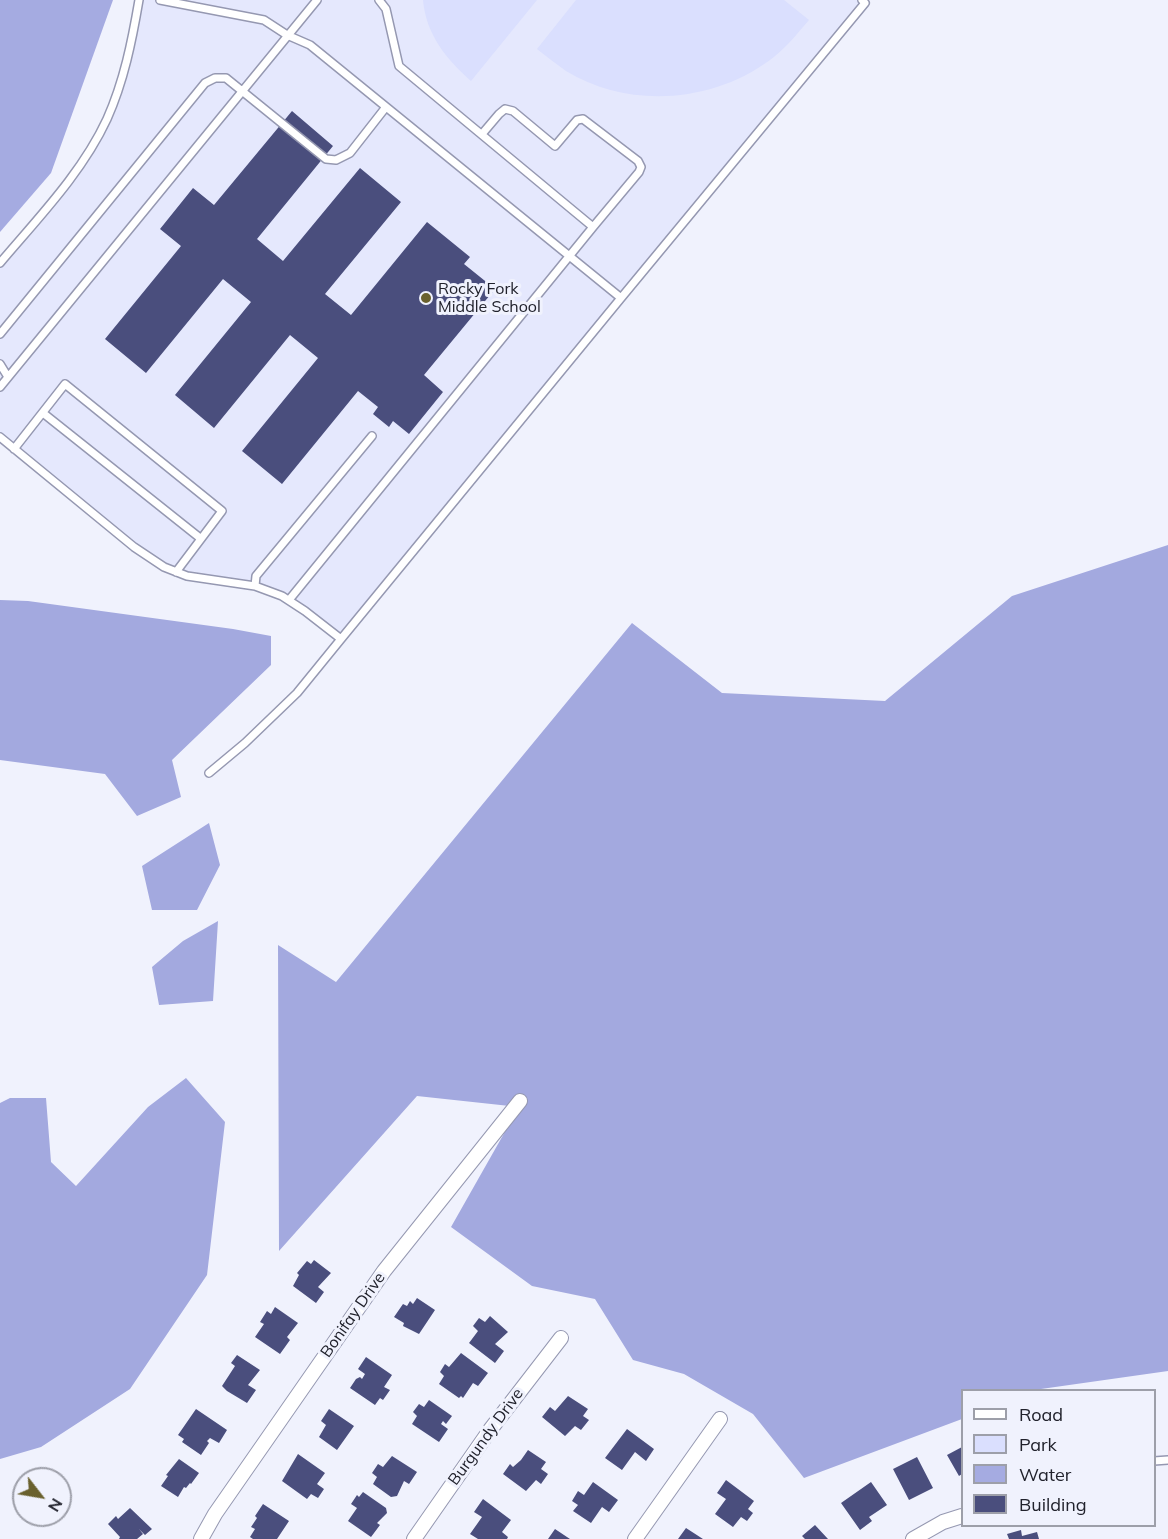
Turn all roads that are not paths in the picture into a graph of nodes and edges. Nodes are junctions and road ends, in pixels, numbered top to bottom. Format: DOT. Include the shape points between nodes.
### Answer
graph roads {
  1 [pos="139,0"];
  2 [pos="160,0"];
  3 [pos="317,0"];
  4 [pos="379,0"];
  5 [pos="865,1"];
  6 [pos="287,35"];
  7 [pos="242,90"];
  8 [pos="386,107"];
  9 [pos="482,134"];
  10 [pos="593,227"];
  11 [pos="568,257"];
  12 [pos="0,263"];
  13 [pos="621,298"];
  14 [pos="0,334"];
  15 [pos="0,364"];
  16 [pos="8,377"];
  17 [pos="0,387"];
  18 [pos="43,413"];
  19 [pos="372,436"];
  20 [pos="0,437"];
  21 [pos="14,449"];
  22 [pos="200,538"];
  23 [pos="176,572"];
  24 [pos="255,586"];
  25 [pos="289,600"];
  26 [pos="341,639"];
  27 [pos="209,773"];
  28 [pos="520,1101"];
  29 [pos="561,1338"];
  30 [pos="720,1419"];
  31 [pos="961,1517"];
  32 [pos="201,1539"];
  33 [pos="414,1539"];
  34 [pos="635,1539"];
  35 [pos="913,1539"];
  1 -- 12 [label="lane" via="123,77 106,120 67,183"];
  2 -- 6 [label="lane" via="264,20"];
  3 -- 6 [label="lane"];
  4 -- 9 [label="lane" via="386,9 399,66"];
  5 -- 13 [label="lane"];
  6 -- 7 [label="lane"];
  6 -- 8 [label="lane" via="310,45"];
  7 -- 8 [label="lane" via="326,159 336,160 350,153"];
  7 -- 14 [label="lane" via="226,78 205,83"];
  7 -- 16 [label="lane"];
  8 -- 11 [label="lane"];
  9 -- 10 [label="lane"];
  9 -- 10 [label="lane" via="505,109 513,111 555,146 577,120 583,119 633,158 641,167 639,172"];
  10 -- 11 [label="lane"];
  11 -- 13 [label="lane"];
  11 -- 25 [label="lane"];
  13 -- 26 [label="lane"];
  15 -- 16 [label="lane"];
  16 -- 17 [label="lane"];
  18 -- 21 [label="lane"];
  18 -- 22 [label="lane"];
  18 -- 22 [label="lane" via="65,384 222,511"];
  19 -- 24 [label="lane" via="255,576"];
  20 -- 21 [label="lane"];
  21 -- 23 [label="lane" via="134,547"];
  22 -- 23 [label="lane"];
  23 -- 24 [label="lane" via="207,581"];
  24 -- 25 [label="lane"];
  25 -- 26 [label="lane"];
  26 -- 27 [label="lane" via="297,693"];
  28 -- 32 [label="street, Bonifay Drive" via="384,1271"];
  29 -- 33 [label="street, Burgundy Drive"];
  30 -- 34 [label="street"];
  31 -- 35 [label="street"];
}
